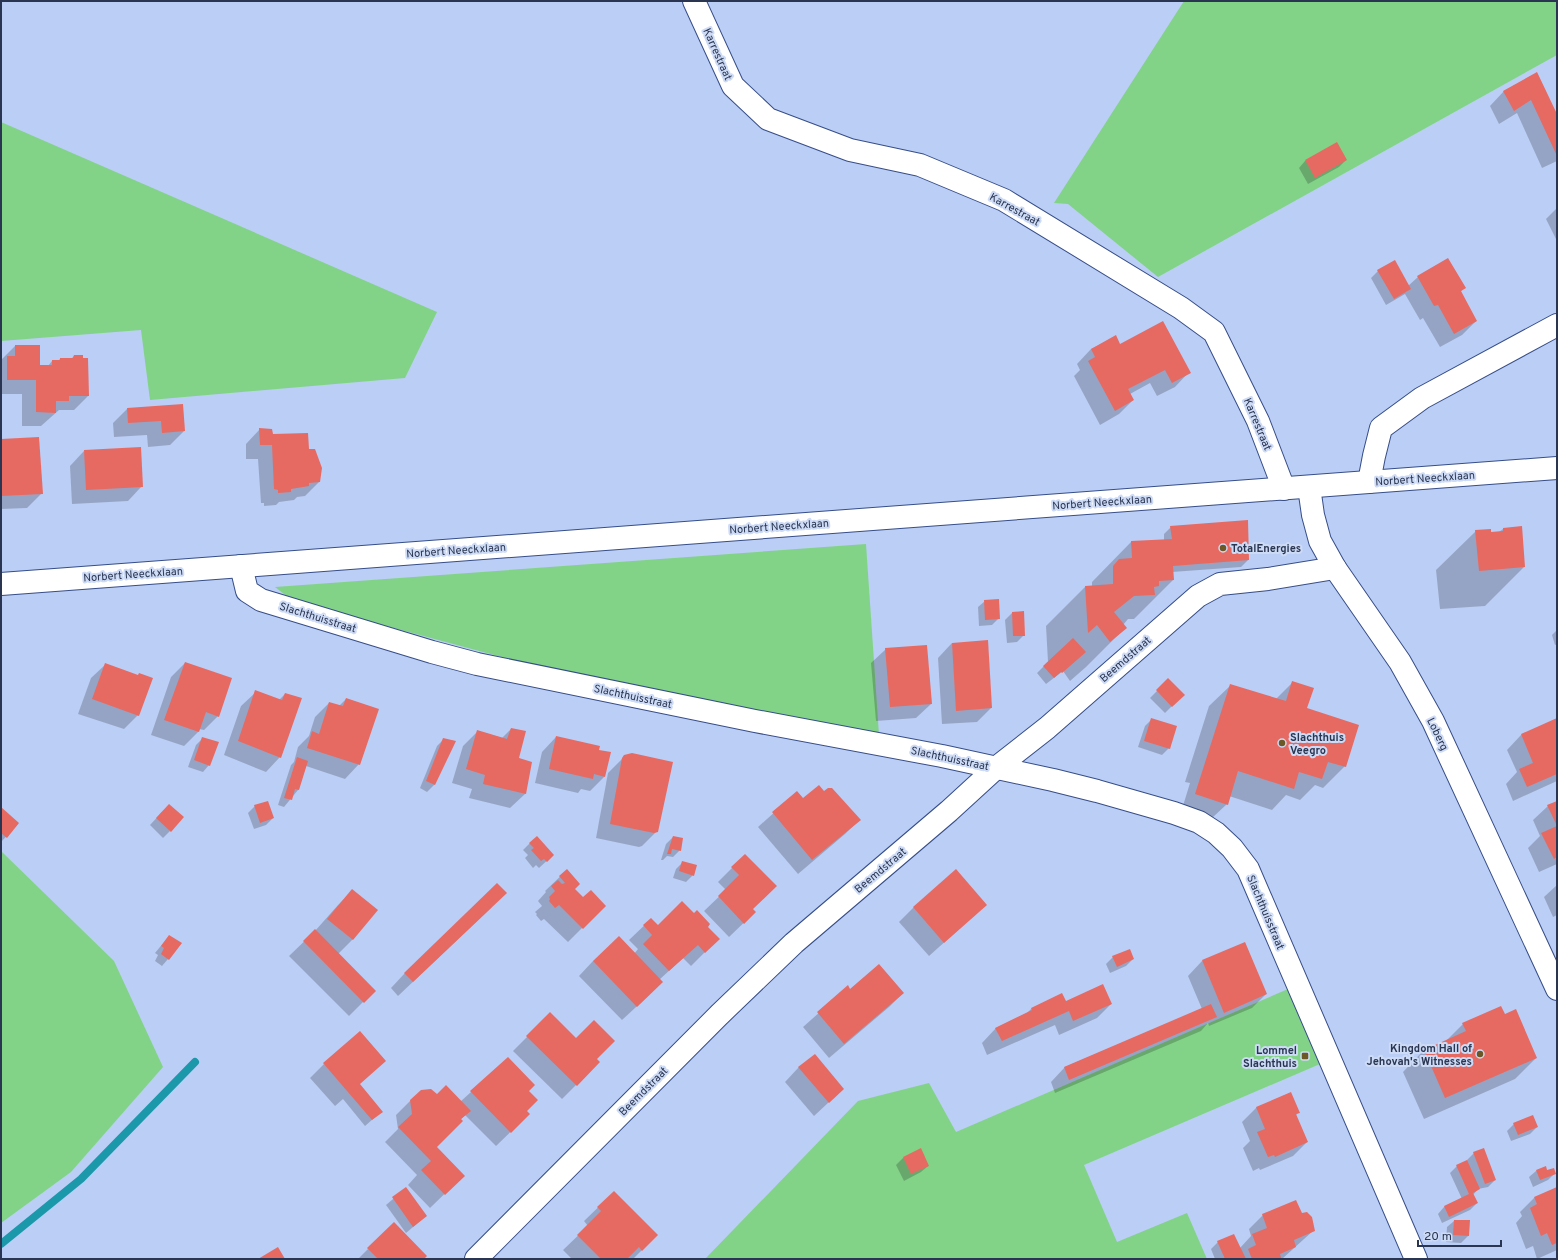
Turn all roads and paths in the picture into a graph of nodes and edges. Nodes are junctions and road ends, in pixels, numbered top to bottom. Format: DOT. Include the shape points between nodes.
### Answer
graph roads {
  1 [pos="694,1"];
  2 [pos="1557,325"];
  3 [pos="1557,468"];
  4 [pos="1370,482"];
  5 [pos="1309,487"];
  6 [pos="1284,489"];
  7 [pos="241,566"];
  8 [pos="1335,568"];
  9 [pos="1,584"];
  10 [pos="996,768"];
  11 [pos="1557,989"];
  12 [pos="476,1259"];
  13 [pos="1416,1259"];
  1 -- 6 [label="street, Karrestraat" via="733,86 768,119 850,150 920,164 1004,200 1182,308 1214,332 1258,421"];
  2 -- 4 [label="street" via="1422,398 1381,428"];
  3 -- 4 [label="street, Norbert Neeckxlaan"];
  4 -- 5 [label="street, Norbert Neeckxlaan"];
  5 -- 6 [label="street, Norbert Neeckxlaan"];
  5 -- 8 [label="street, Loberg" via="1320,542"];
  6 -- 7 [label="street, Norbert Neeckxlaan"];
  7 -- 9 [label="street, Norbert Neeckxlaan"];
  7 -- 10 [label="street, Slachthuisstraat" via="247,591 261,600 432,652 478,664 755,721"];
  8 -- 10 [label="street, Beemdstraat" via="1220,584 1198,596 1047,728"];
  8 -- 11 [label="street, Loberg" via="1400,662 1433,722"];
  10 -- 12 [label="street, Beemdstraat" via="794,943"];
  10 -- 13 [label="street, Slachthuisstraat" via="1054,780 1174,813 1198,822 1216,833 1232,848 1248,869"];
}
